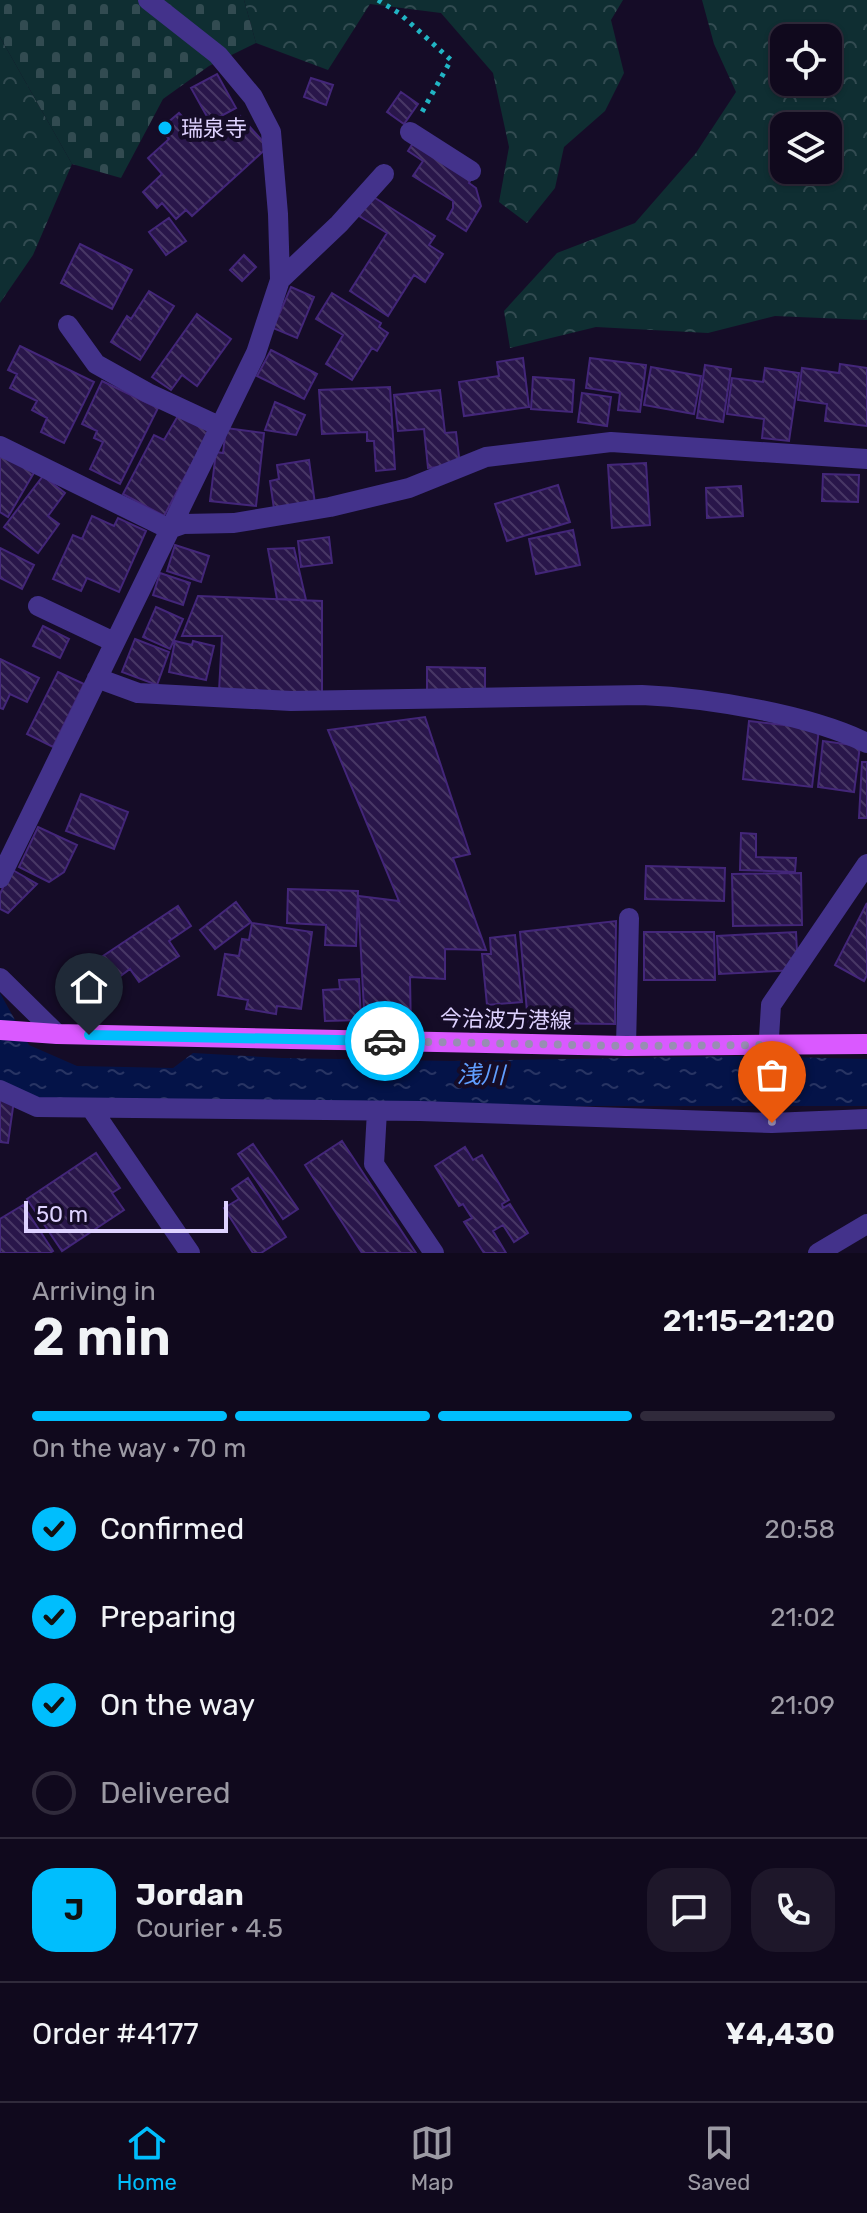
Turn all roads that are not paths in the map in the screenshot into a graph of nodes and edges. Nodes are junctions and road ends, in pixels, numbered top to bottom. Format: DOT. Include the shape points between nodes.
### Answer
graph roads {
  1 [pos="148,0"];
  2 [pos="410,132"];
  3 [pos="471,171"];
  4 [pos="384,174"];
  5 [pos="280,280"];
  6 [pos="68,325"];
  7 [pos="219,426"];
  8 [pos="0,446"];
  9 [pos="867,459"];
  10 [pos="169,529"];
  11 [pos="38,606"];
  12 [pos="114,642"];
  13 [pos="97,678"];
  14 [pos="867,743"];
  15 [pos="867,864"];
  16 [pos="0,878"];
  17 [pos="629,918"];
  18 [pos="0,978"];
  19 [pos="0,1030"];
  20 [pos="57,1034"];
  21 [pos="867,1044"];
  22 [pos="626,1046"];
  23 [pos="768,1049"];
  24 [pos="0,1090"];
  25 [pos="91,1108"];
  26 [pos="377,1111"];
  27 [pos="867,1119"];
  28 [pos="771,1120"];
  29 [pos="867,1224"];
  30 [pos="190,1253"];
  31 [pos="434,1253"];
  32 [pos="818,1253"];
  1 -- 5 [label="street" via="218,55 253,97 271,132"];
  2 -- 3 [label="street"];
  4 -- 5 [label="street"];
  5 -- 7 [label="street" via="256,353"];
  6 -- 7 [label="street" via="96,364"];
  7 -- 10 [label="street"];
  8 -- 10 [label="street"];
  9 -- 10 [label="street" via="611,442 486,457 409,488 330,507"];
  10 -- 12 [label="street"];
  11 -- 12 [label="street"];
  12 -- 13 [label="street"];
  13 -- 14 [label="street" via="138,693 291,701 675,697 802,719"];
  13 -- 16 [label="street"];
  15 -- 23 [label="street" via="771,1005"];
  17 -- 22 [label="street"];
  18 -- 20 [label="street"];
  19 -- 20 [label="main road, 今治波方港線"];
  20 -- 22 [label="main road, 今治波方港線"];
  21 -- 23 [label="main road, 今治波方港線"];
  22 -- 23 [label="main road, 今治波方港線"];
  23 -- 28 [label="street"];
  24 -- 25 [label="street" via="37,1107"];
  25 -- 26 [label="street"];
  25 -- 30 [label="street"];
  26 -- 28 [label="street"];
  26 -- 31 [label="street" via="374,1164"];
  27 -- 28 [label="street"];
  29 -- 32 [label="street"];
}
